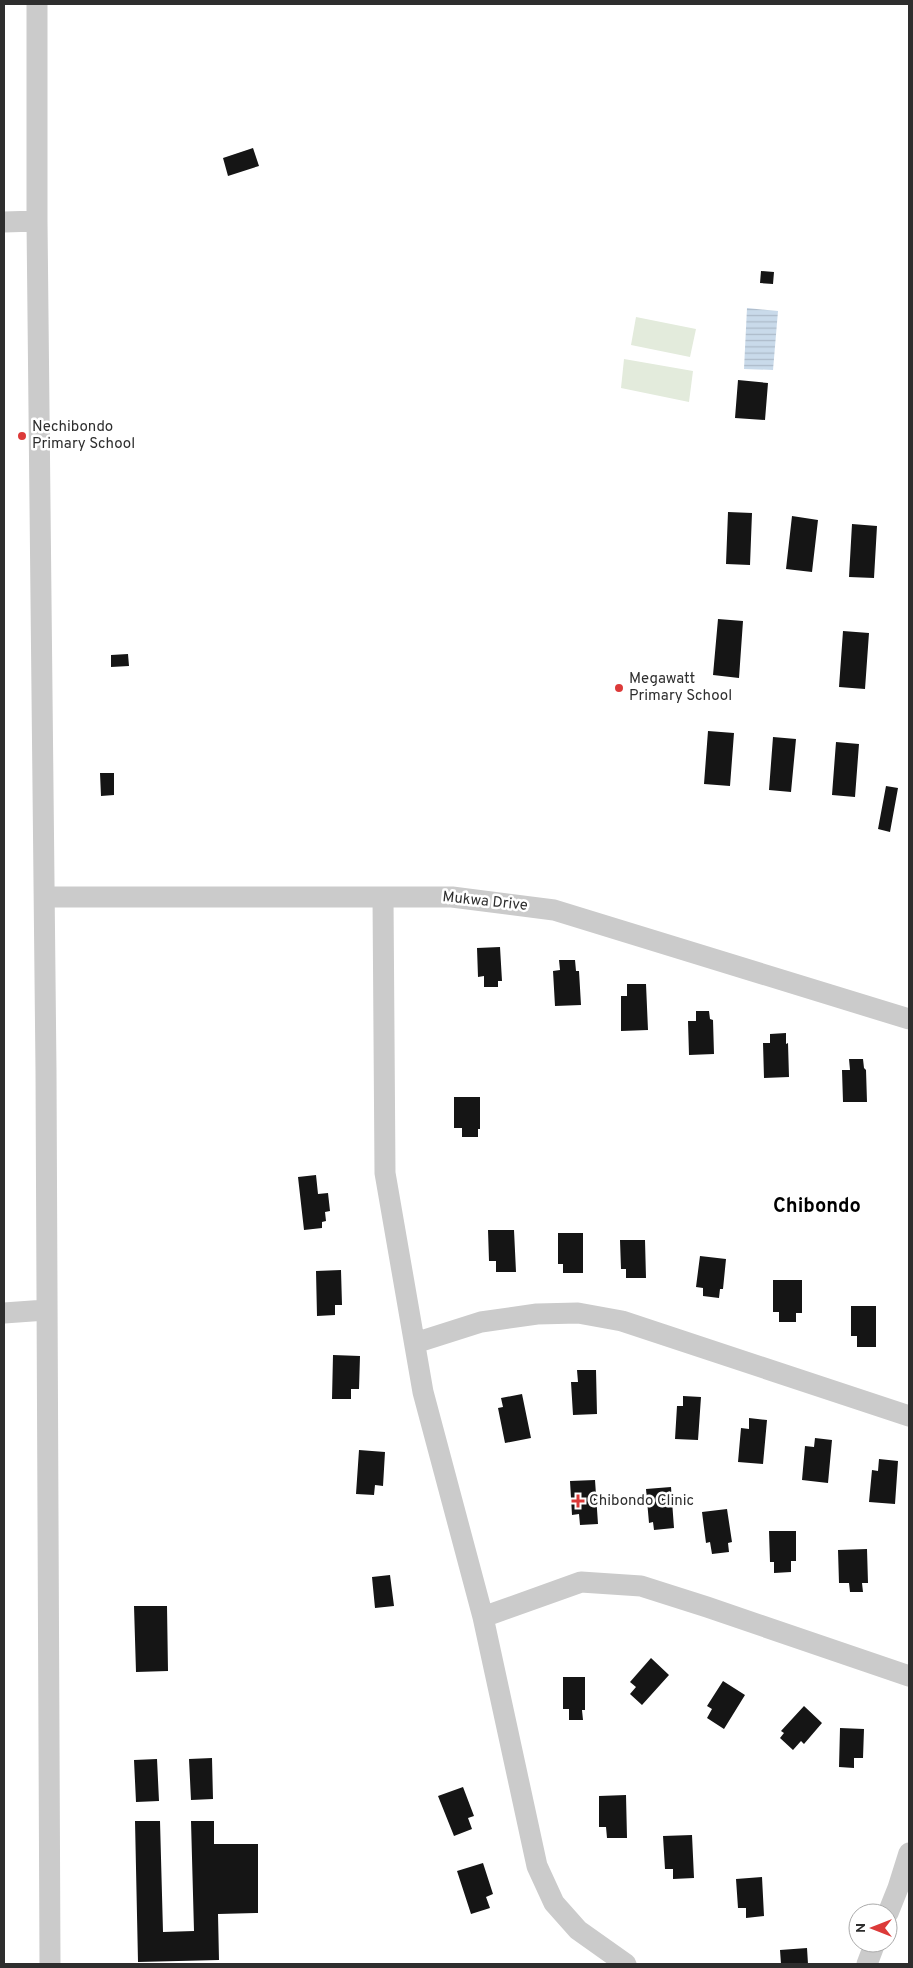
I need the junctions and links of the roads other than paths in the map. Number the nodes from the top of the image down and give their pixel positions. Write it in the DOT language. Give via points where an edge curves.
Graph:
graph roads {
  1 [pos="37,4"];
  2 [pos="38,221"];
  3 [pos="4,222"];
  4 [pos="45,897"];
  5 [pos="383,897"];
  6 [pos="909,1019"];
  7 [pos="46,1310"];
  8 [pos="4,1313"];
  9 [pos="415,1343"];
  10 [pos="909,1416"];
  11 [pos="484,1617"];
  12 [pos="909,1676"];
  13 [pos="909,1853"];
  14 [pos="892,1903"];
  15 [pos="50,1964"];
  16 [pos="626,1964"];
  1 -- 2 [label="street"];
  2 -- 3 [label="street"];
  2 -- 4 [label="street"];
  4 -- 5 [label="street, Mukwa Drive"];
  4 -- 7 [label="street"];
  5 -- 6 [label="street, Mukwa Drive" via="452,896 554,910"];
  5 -- 9 [label="street" via="385,1173"];
  7 -- 8 [label="street"];
  7 -- 15 [label="street"];
  9 -- 10 [label="street" via="481,1322 538,1314 578,1313 622,1321"];
  9 -- 11 [label="street" via="423,1392"];
  11 -- 12 [label="street" via="581,1582 641,1586"];
  11 -- 16 [label="street" via="538,1866 554,1903 578,1930"];
  13 -- 14 [label="street"];
}
